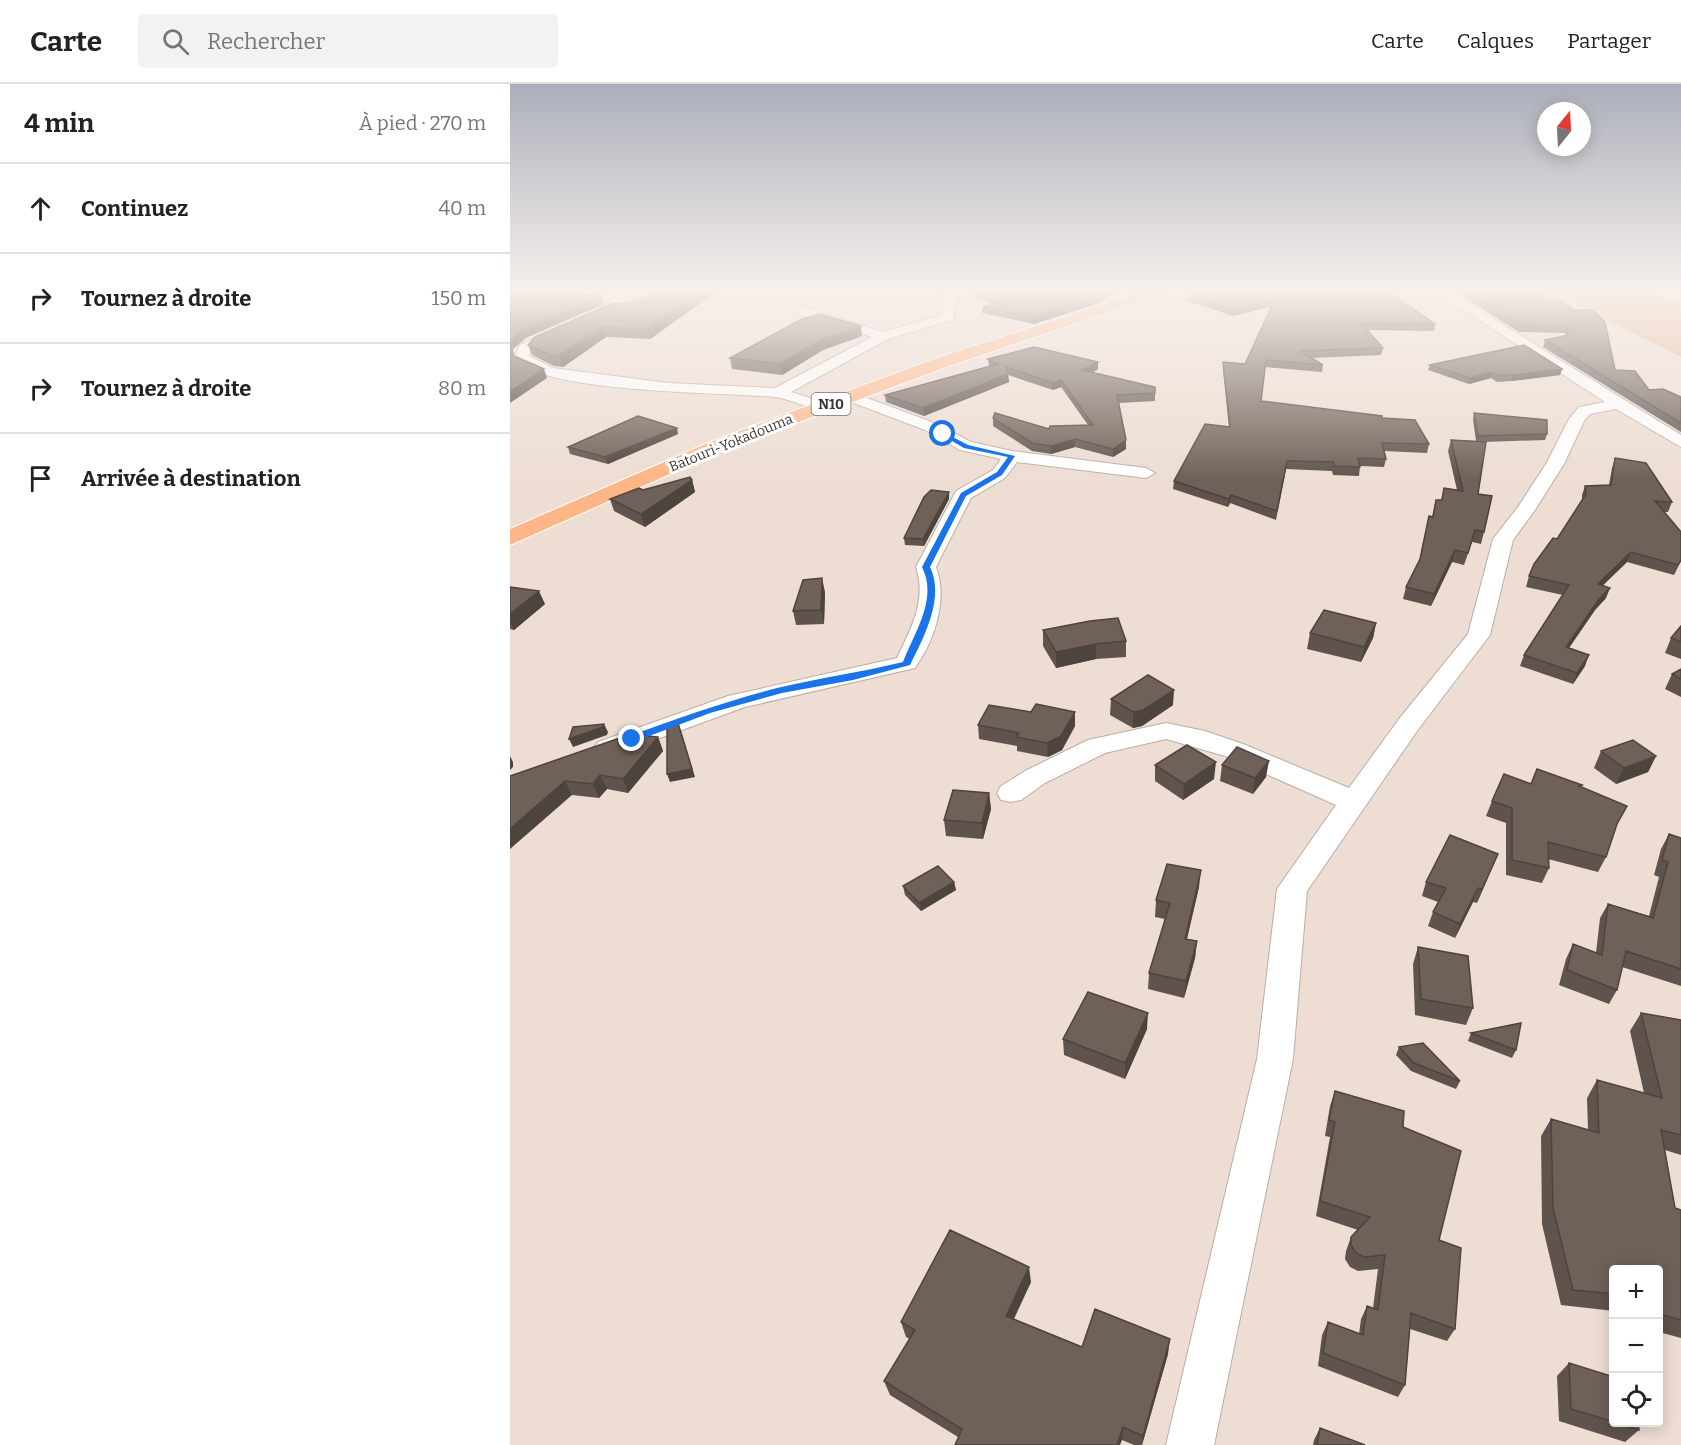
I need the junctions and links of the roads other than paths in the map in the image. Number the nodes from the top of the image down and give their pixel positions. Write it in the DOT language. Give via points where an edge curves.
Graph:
graph roads {
  1 [pos="522,354"];
  2 [pos="851,354"];
  3 [pos="971,354"];
  4 [pos="1541,354"];
  5 [pos="777,393"];
  6 [pos="851,397"];
  7 [pos="1616,404"];
  8 [pos="823,406"];
  9 [pos="1681,442"];
  10 [pos="1012,456"];
  11 [pos="1146,473"];
  12 [pos="510,538"];
  13 [pos="590,754"];
  14 [pos="1011,793"];
  15 [pos="1353,801"];
  16 [pos="1190,1445"];
  1 -- 5 [label="street" via="521,358 549,372 668,388"];
  2 -- 5 [label="street"];
  3 -- 6 [label="highway, Batouri-Yokadouma / N10"];
  4 -- 7 [label="street"];
  5 -- 8 [label="street"];
  6 -- 8 [label="highway, Batouri-Yokadouma / N10"];
  6 -- 10 [label="street" via="931,427 966,447"];
  7 -- 9 [label="street"];
  7 -- 15 [label="street" via="1585,410 1577,419 1549,474 1503,539 1479,635"];
  8 -- 12 [label="highway, Batouri-Yokadouma / N10" via="717,446"];
  10 -- 11 [label="street"];
  10 -- 13 [label="street" via="999,474 963,495 926,567 932,580 932,600 907,663 781,690 707,711"];
  14 -- 15 [label="street" via="1097,746 1166,731 1234,750"];
  15 -- 16 [label="street" via="1292,889 1275,1059"];
}
